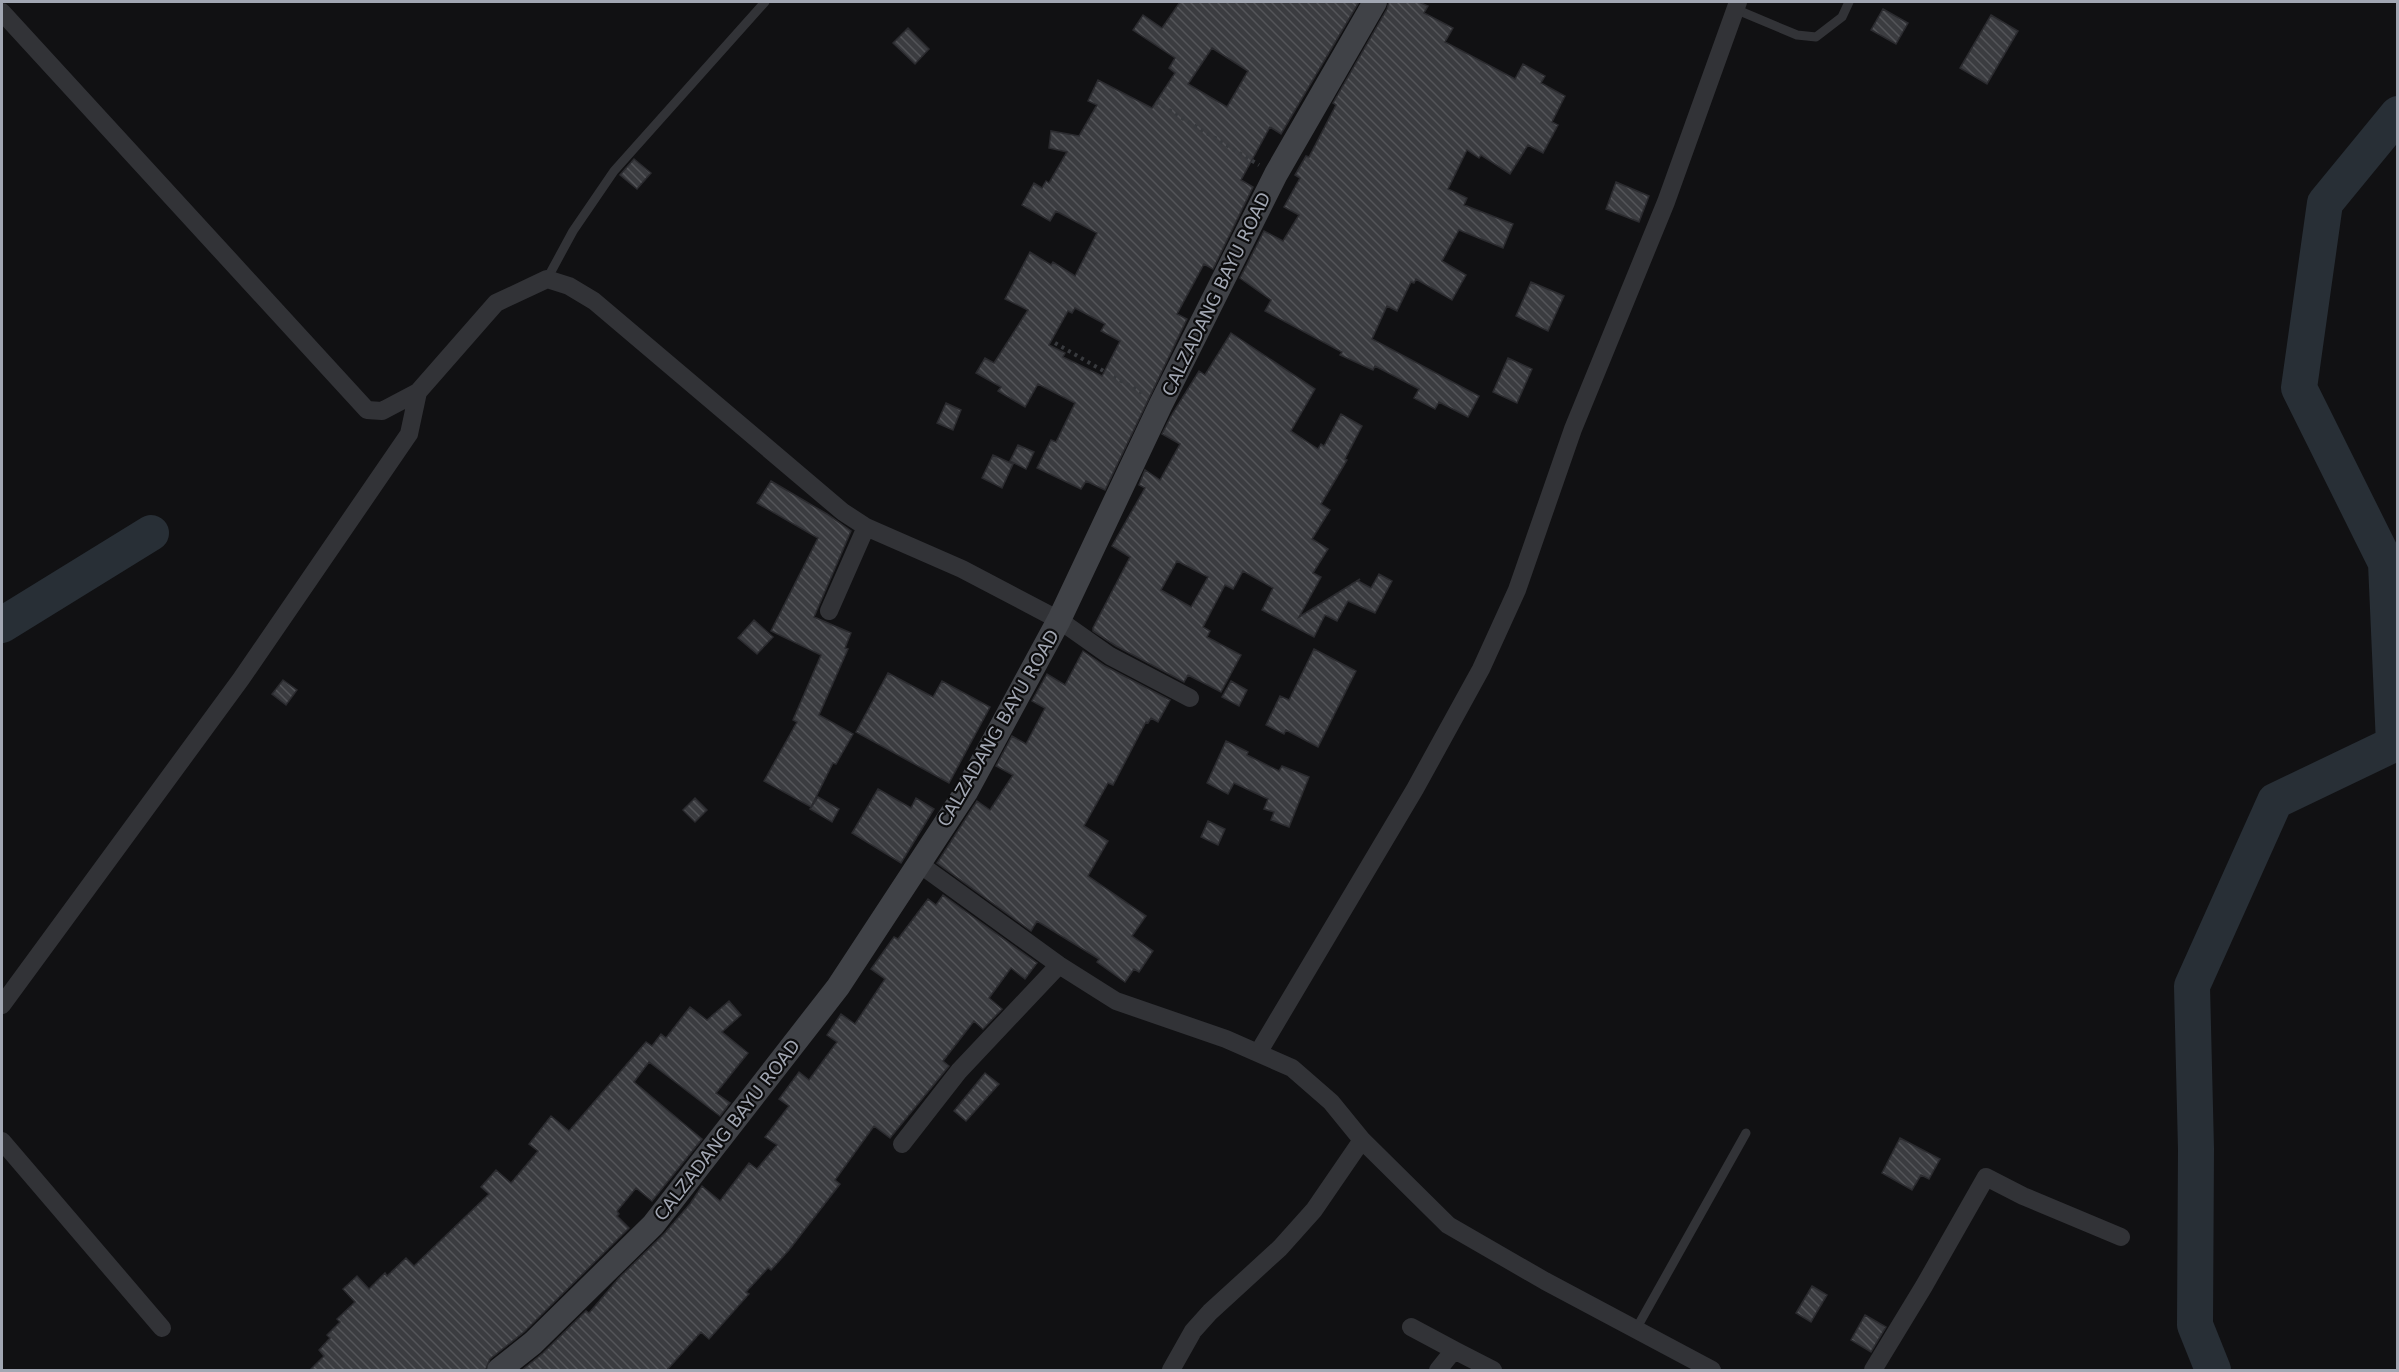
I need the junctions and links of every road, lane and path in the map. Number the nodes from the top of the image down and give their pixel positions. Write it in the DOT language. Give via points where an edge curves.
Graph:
graph roads {
  1 [pos="765,2"];
  2 [pos="1375,2"];
  3 [pos="1849,2"];
  4 [pos="1737,5"];
  5 [pos="2,12"];
  6 [pos="1156,102"];
  7 [pos="1276,174"];
  8 [pos="547,279"];
  9 [pos="1055,343"];
  10 [pos="418,392"];
  11 [pos="1161,404"];
  12 [pos="866,527"];
  13 [pos="829,611"];
  14 [pos="1059,620"];
  15 [pos="1190,698"];
  16 [pos="918,862"];
  17 [pos="1059,965"];
  18 [pos="2,1005"];
  19 [pos="1258,1053"];
  20 [pos="1746,1133"];
  21 [pos="1362,1140"];
  22 [pos="2,1141"];
  23 [pos="902,1144"];
  24 [pos="2121,1237"];
  25 [pos="1411,1327"];
  26 [pos="162,1328"];
  27 [pos="1635,1331"];
  28 [pos="1454,1350"];
  29 [pos="499,1371"];
  30 [pos="1171,1371"];
  31 [pos="1438,1371"];
  32 [pos="1493,1371"];
  33 [pos="1712,1371"];
  34 [pos="1873,1371"];
  1 -- 8 [label="lane" via="614,171 573,231"];
  2 -- 7 [label="street, CALZADANG BAYU ROAD"];
  3 -- 4 [label="lane" via="1842,17 1815,37 1797,35"];
  4 -- 19 [label="street" via="1666,202 1573,429 1517,590 1481,669 1415,789"];
  5 -- 10 [label="street" via="367,410 382,411"];
  6 -- 7 [label="path" via="1215,141"];
  7 -- 11 [label="street, CALZADANG BAYU ROAD"];
  8 -- 10 [label="street" via="496,303"];
  8 -- 12 [label="street" via="594,301 843,512"];
  9 -- 11 [label="path"];
  10 -- 18 [label="street" via="409,434 241,679"];
  11 -- 14 [label="street, CALZADANG BAYU ROAD"];
  12 -- 13 [label="street"];
  12 -- 14 [label="street" via="962,569"];
  14 -- 15 [label="street" via="1110,656"];
  14 -- 16 [label="street, CALZADANG BAYU ROAD" via="966,792"];
  16 -- 17 [label="street"];
  16 -- 29 [label="street, CALZADANG BAYU ROAD" via="838,987 653,1225 533,1343"];
  17 -- 19 [label="street" via="1116,1001"];
  17 -- 23 [label="street" via="958,1071"];
  19 -- 21 [label="street" via="1292,1068 1317,1088"];
  20 -- 27 [label="lane"];
  21 -- 27 [label="street" via="1448,1225"];
  21 -- 30 [label="street" via="1314,1210 1280,1248 1193,1330"];
  22 -- 26 [label="street"];
  24 -- 34 [label="street" via="1986,1178"];
  25 -- 28 [label="street"];
  27 -- 33 [label="street"];
  28 -- 31 [label="street"];
  28 -- 32 [label="street"];
}
